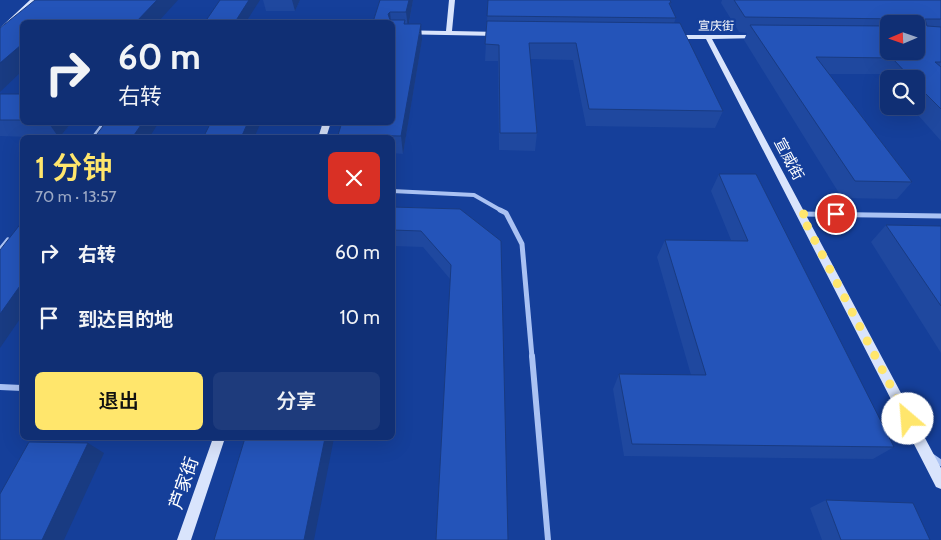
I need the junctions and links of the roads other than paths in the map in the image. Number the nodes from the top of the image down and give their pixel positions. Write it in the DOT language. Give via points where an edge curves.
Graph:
graph roads {
  1 [pos="33,0"];
  2 [pos="452,0"];
  3 [pos="0,25"];
  4 [pos="12,25"];
  5 [pos="0,31"];
  6 [pos="395,32"];
  7 [pos="449,34"];
  8 [pos="508,34"];
  9 [pos="668,36"];
  10 [pos="708,37"];
  11 [pos="765,37"];
  12 [pos="395,191"];
  13 [pos="801,214"];
  14 [pos="941,216"];
  15 [pos="11,236"];
  16 [pos="0,250"];
  17 [pos="0,388"];
  18 [pos="20,388"];
  19 [pos="218,440"];
  20 [pos="926,454"];
  21 [pos="941,462"];
  22 [pos="941,482"];
  23 [pos="184,540"];
  24 [pos="548,540"];
  1 -- 4 [label="street"];
  2 -- 7 [label="street"];
  3 -- 4 [label="street"];
  4 -- 5 [label="street"];
  6 -- 7 [label="street"];
  7 -- 8 [label="street"];
  9 -- 10 [label="street, 宣庆街"];
  10 -- 11 [label="street, 宣庆街"];
  10 -- 13 [label="street, 宣威街"];
  12 -- 24 [label="street" via="474,195 506,213 522,244"];
  13 -- 14 [label="street"];
  13 -- 20 [label="street, 宣威街"];
  15 -- 16 [label="street"];
  17 -- 18 [label="street"];
  19 -- 23 [label="street, 芦家街"];
  20 -- 21 [label="street"];
  20 -- 22 [label="street, 宣威街"];
}
